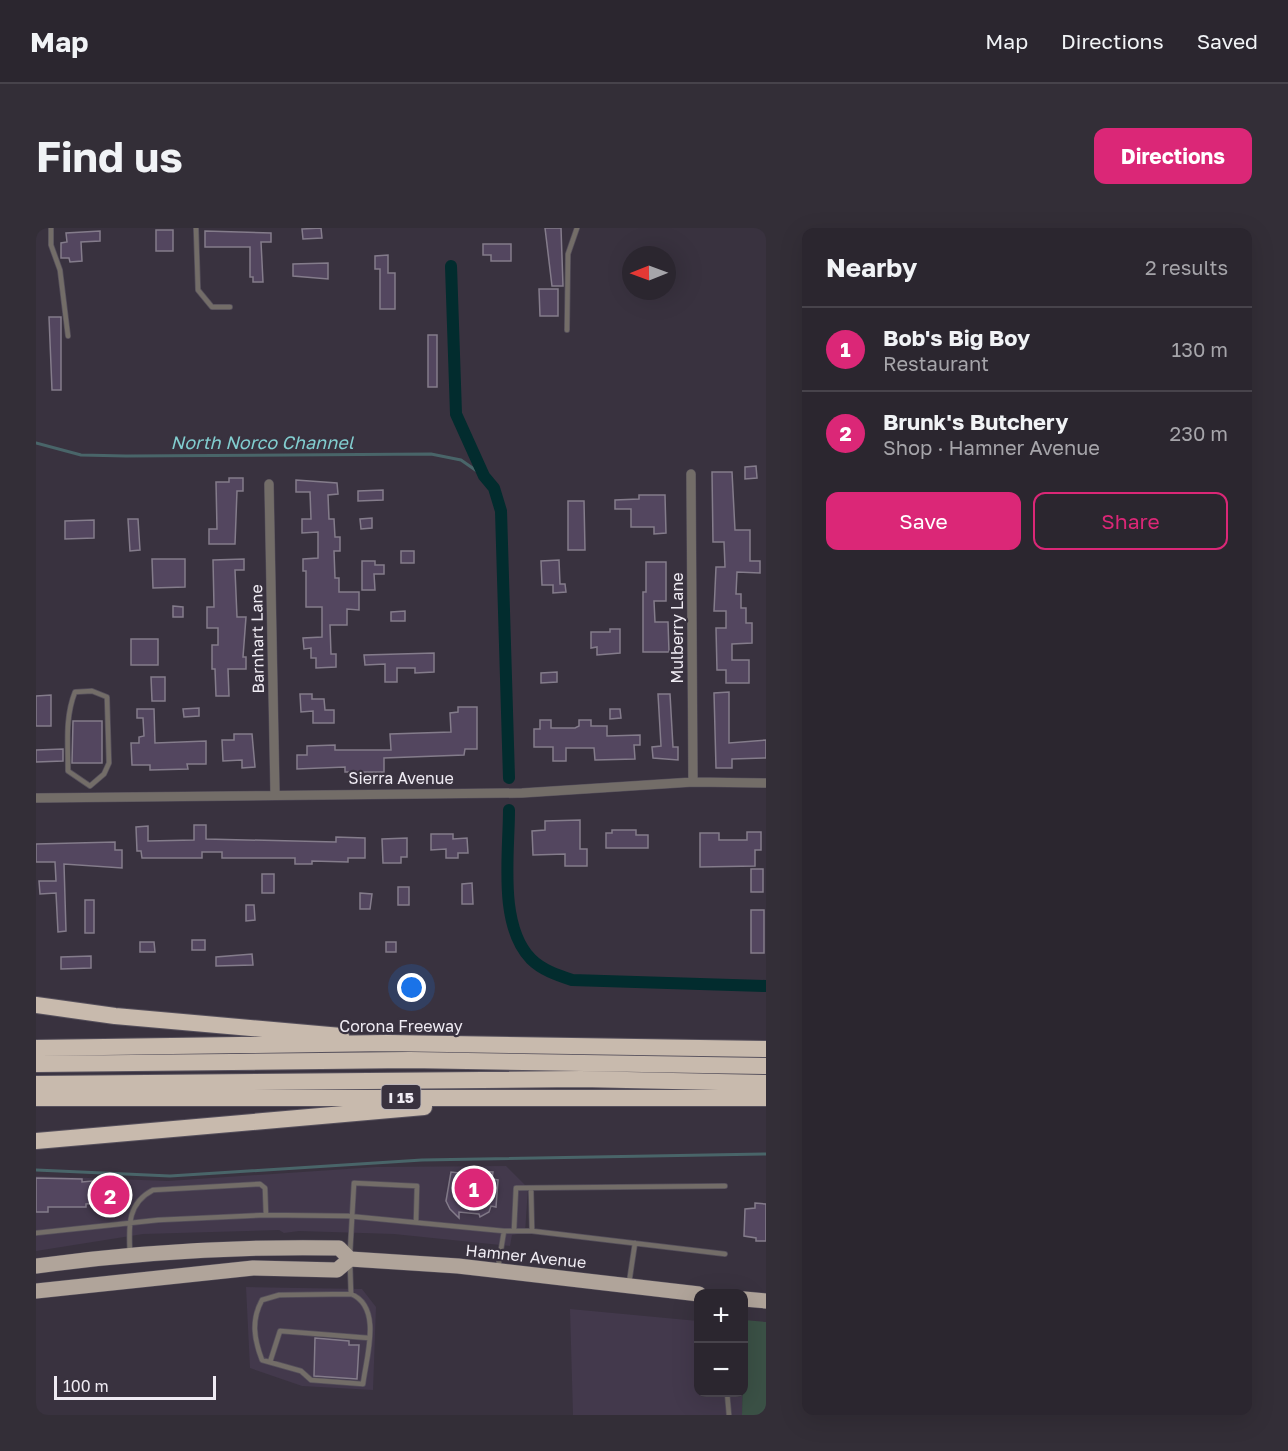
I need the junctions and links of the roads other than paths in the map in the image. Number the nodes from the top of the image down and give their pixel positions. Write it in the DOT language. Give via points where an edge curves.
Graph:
graph roads {
  1 [pos="51,228"];
  2 [pos="196,228"];
  3 [pos="577,228"];
  4 [pos="230,306"];
  5 [pos="567,330"];
  6 [pos="69,336"];
  7 [pos="691,474"];
  8 [pos="269,484"];
  9 [pos="693,782"];
  10 [pos="766,783"];
  11 [pos="90,786"];
  12 [pos="275,794"];
  13 [pos="90,797"];
  14 [pos="36,798"];
  15 [pos="36,1005"];
  16 [pos="387,1043"];
  17 [pos="36,1048"];
  18 [pos="766,1049"];
  19 [pos="36,1064"];
  20 [pos="766,1066"];
  21 [pos="766,1083"];
  22 [pos="36,1084"];
  23 [pos="36,1098"];
  24 [pos="582,1098"];
  25 [pos="766,1098"];
  26 [pos="36,1141"];
  27 [pos="725,1186"];
  28 [pos="531,1188"];
  29 [pos="266,1215"];
  30 [pos="352,1216"];
  31 [pos="128,1222"];
  32 [pos="416,1222"];
  33 [pos="514,1230"];
  34 [pos="504,1231"];
  35 [pos="532,1231"];
  36 [pos="36,1233"];
  37 [pos="635,1243"];
  38 [pos="130,1254"];
  39 [pos="725,1254"];
  40 [pos="350,1259"];
  41 [pos="36,1266"];
  42 [pos="498,1271"];
  43 [pos="629,1286"];
  44 [pos="36,1291"];
  45 [pos="694,1292"];
  46 [pos="351,1294"];
  47 [pos="748,1299"];
  48 [pos="766,1301"];
  49 [pos="369,1338"];
  50 [pos="270,1362"];
  51 [pos="727,1397"];
  52 [pos="729,1415"];
  1 -- 6 [label="lane"];
  2 -- 4 [label="lane" via="198,291 212,307"];
  3 -- 5 [label="lane" via="568,254"];
  7 -- 9 [label="street, Mulberry Lane"];
  8 -- 12 [label="street, Barnhart Lane"];
  9 -- 10 [label="street, Sierra Avenue"];
  9 -- 12 [label="street, Sierra Avenue" via="522,793"];
  11 -- 11 [label="lane" via="104,774 109,763 107,697 92,691 75,692 68,712 68,771"];
  11 -- 13 [label="lane"];
  12 -- 13 [label="street, Sierra Avenue"];
  13 -- 14 [label="street, Sierra Avenue"];
  15 -- 16 [label="highway" via="115,1017 319,1032"];
  16 -- 17 [label="highway, Corona Freeway"];
  16 -- 18 [label="highway, Corona Freeway"];
  19 -- 20 [label="highway" via="410,1060"];
  21 -- 22 [label="highway" via="581,1079"];
  23 -- 24 [label="highway, I 15"];
  24 -- 25 [label="highway, I 15"];
  24 -- 26 [label="highway" via="360,1111"];
  27 -- 28 [label="lane"];
  28 -- 33 [label="lane" via="516,1188"];
  28 -- 35 [label="lane"];
  29 -- 30 [label="lane"];
  29 -- 31 [label="lane"];
  29 -- 31 [label="lane" via="265,1188 253,1182 153,1190 144,1194"];
  30 -- 32 [label="lane"];
  30 -- 32 [label="lane" via="354,1183 417,1186"];
  30 -- 40 [label="lane"];
  31 -- 36 [label="lane"];
  31 -- 38 [label="lane"];
  32 -- 34 [label="lane"];
  33 -- 34 [label="lane"];
  33 -- 35 [label="lane"];
  34 -- 42 [label="lane"];
  35 -- 37 [label="lane"];
  37 -- 39 [label="lane"];
  37 -- 43 [label="lane"];
  38 -- 40 [label="main road, Hamner Avenue" via="252,1247 339,1248"];
  38 -- 41 [label="main road, Hamner Avenue"];
  40 -- 42 [label="main road, Hamner Avenue"];
  40 -- 44 [label="main road, Hamner Avenue" via="337,1270 253,1269"];
  40 -- 46 [label="lane"];
  42 -- 43 [label="main road, Hamner Avenue"];
  43 -- 45 [label="main road, Hamner Avenue"];
  46 -- 49 [label="lane" via="361,1298 369,1312"];
  46 -- 50 [label="lane" via="279,1295 262,1300 255,1313 254,1342 262,1360"];
  47 -- 48 [label="main road"];
  49 -- 50 [label="lane" via="280,1331"];
  49 -- 50 [label="lane" via="363,1384 311,1380 301,1371"];
  51 -- 52 [label="lane"];
}
